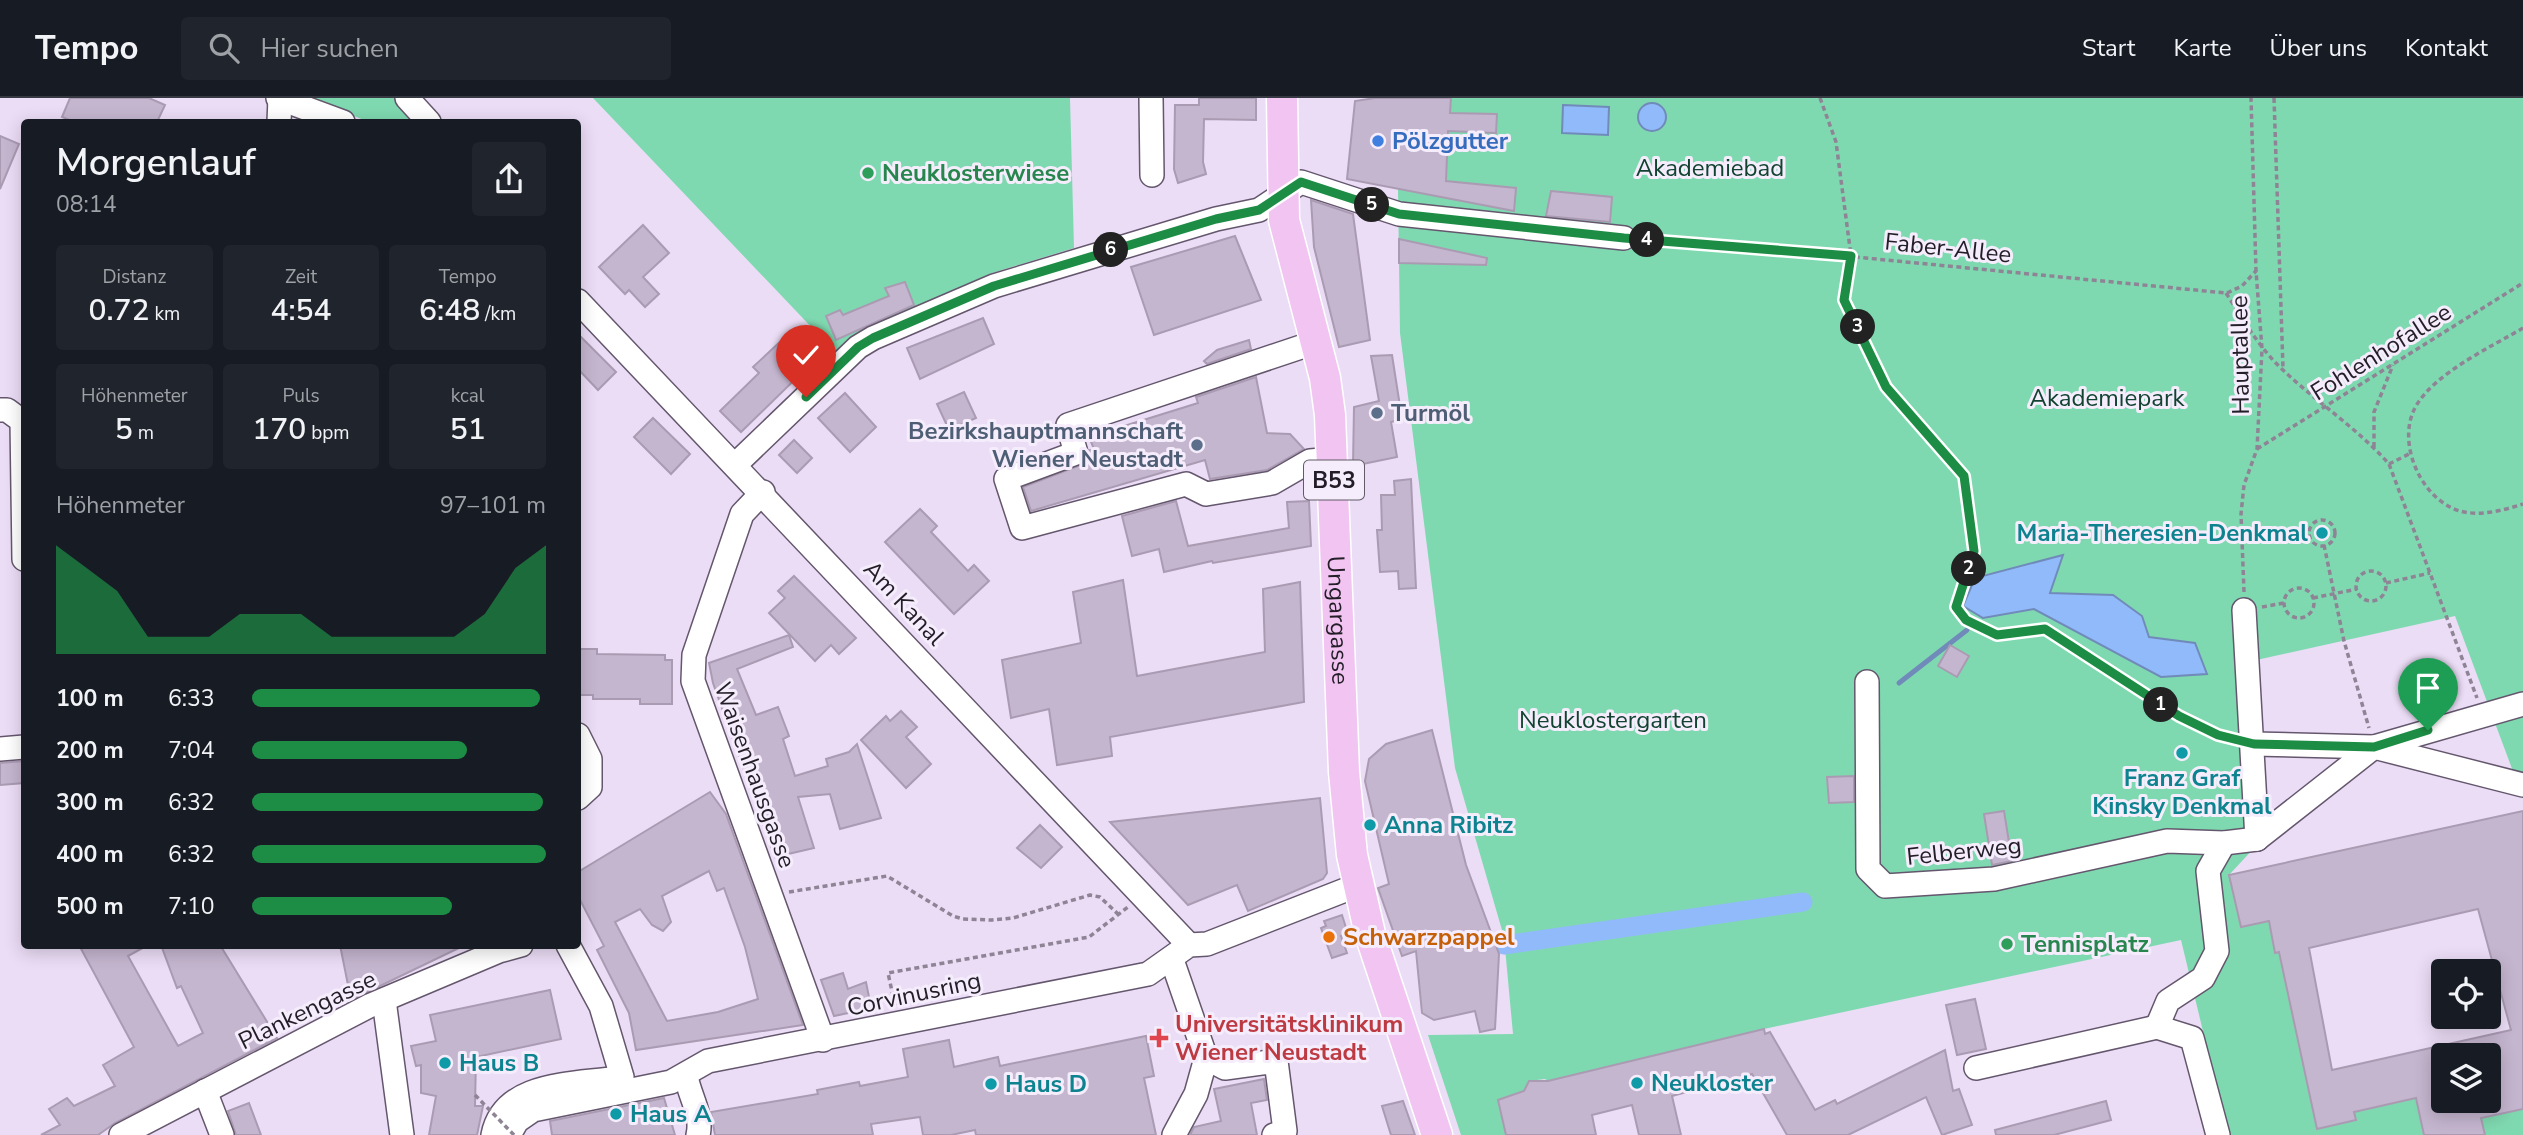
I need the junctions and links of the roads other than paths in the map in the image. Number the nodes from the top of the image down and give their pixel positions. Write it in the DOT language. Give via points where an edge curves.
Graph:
graph roads {
  1 [pos="279,98"];
  2 [pos="407,98"];
  3 [pos="1151,98"];
  4 [pos="1282,98"];
  5 [pos="279,119"];
  6 [pos="335,119"];
  7 [pos="426,119"];
  8 [pos="1152,176"];
  9 [pos="1282,194"];
  10 [pos="1624,238"];
  11 [pos="581,304"];
  12 [pos="1291,345"];
  13 [pos="0,410"];
  14 [pos="21,420"];
  15 [pos="1333,459"];
  16 [pos="735,465"];
  17 [pos="763,492"];
  18 [pos="2244,610"];
  19 [pos="1867,682"];
  20 [pos="2523,704"];
  21 [pos="581,742"];
  22 [pos="2254,744"];
  23 [pos="21,747"];
  24 [pos="2374,747"];
  25 [pos="0,749"];
  26 [pos="2523,785"];
  27 [pos="581,795"];
  28 [pos="2257,839"];
  29 [pos="2224,843"];
  30 [pos="1358,886"];
  31 [pos="506,949"];
  32 [pos="570,949"];
  33 [pos="1181,952"];
  34 [pos="384,1000"];
  35 [pos="2157,1027"];
  36 [pos="823,1040"];
  37 [pos="1206,1058"];
  38 [pos="1976,1068"];
  39 [pos="622,1077"];
  40 [pos="688,1086"];
  41 [pos="205,1091"];
  42 [pos="521,1105"];
  43 [pos="121,1135"];
  44 [pos="222,1135"];
  45 [pos="402,1135"];
  46 [pos="493,1135"];
  47 [pos="512,1135"];
  48 [pos="695,1135"];
  49 [pos="1174,1135"];
  50 [pos="1274,1135"];
  51 [pos="1437,1135"];
  52 [pos="2218,1135"];
  1 -- 5 [label="street"];
  1 -- 6 [label="street"];
  2 -- 7 [label="street"];
  3 -- 8 [label="street"];
  4 -- 9 [label="main road, Ungargasse / B53"];
  9 -- 10 [label="street" via="1301,182 1399,214"];
  9 -- 12 [label="main road, Ungargasse / B53"];
  9 -- 16 [label="street" via="1259,210 994,286 873,338 858,347"];
  11 -- 16 [label="street, Am Kanal"];
  12 -- 15 [label="main road, Ungargasse / B53" via="1328,402"];
  12 -- 15 [label="street" via="1068,425 1076,453 1006,479 1022,528 1186,484 1198,497 1272,483 1310,461"];
  13 -- 14 [label="street"];
  15 -- 30 [label="main road, Ungargasse / B53" via="1344,772"];
  16 -- 17 [label="street, Am Kanal"];
  17 -- 33 [label="street, Am Kanal"];
  17 -- 36 [label="street, Waisenhausgasse" via="742,514 694,655 693,681"];
  18 -- 22 [label="street"];
  19 -- 29 [label="street, Felberweg" via="1868,869 1885,886 1994,880 2167,841"];
  20 -- 24 [label="street"];
  21 -- 27 [label="street" via="590,759 590,787"];
  22 -- 24 [label="street"];
  22 -- 28 [label="street"];
  23 -- 25 [label="street"];
  24 -- 26 [label="street"];
  24 -- 28 [label="street"];
  28 -- 29 [label="street, Felberweg"];
  29 -- 35 [label="street" via="2208,871 2217,951 2203,978 2168,1001"];
  30 -- 33 [label="street, Corvinusring"];
  30 -- 51 [label="main road, Ungargasse / B53"];
  31 -- 34 [label="street, Plankengasse"];
  32 -- 39 [label="street" via="601,1006"];
  33 -- 36 [label="street, Corvinusring" via="1148,974"];
  33 -- 37 [label="street"];
  34 -- 41 [label="street, Plankengasse"];
  34 -- 45 [label="street"];
  35 -- 38 [label="street"];
  35 -- 52 [label="street" via="2192,1038"];
  36 -- 40 [label="street, Corvinusring" via="708,1061"];
  37 -- 49 [label="street" via="1196,1094"];
  37 -- 50 [label="street" via="1225,1068 1276,1061 1285,1131"];
  39 -- 40 [label="street" via="679,1069"];
  39 -- 42 [label="street"];
  40 -- 42 [label="street, Corvinusring" via="671,1082"];
  40 -- 48 [label="street" via="684,1105 688,1131"];
  41 -- 43 [label="street, Plankengasse"];
  41 -- 44 [label="street"];
  42 -- 46 [label="street" via="496,1122"];
  42 -- 47 [label="street"];
}
